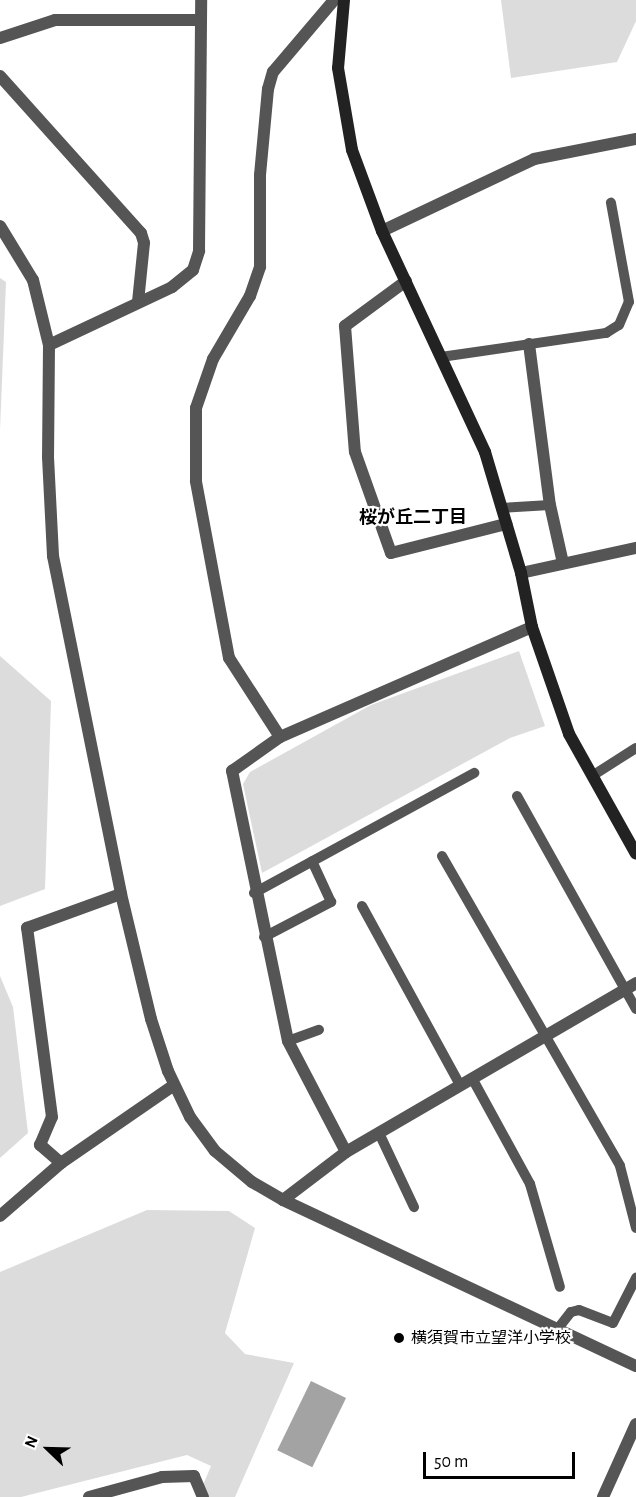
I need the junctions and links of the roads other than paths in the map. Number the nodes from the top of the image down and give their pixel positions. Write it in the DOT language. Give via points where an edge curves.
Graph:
graph roads {
  1 [pos="201,0"];
  2 [pos="334,0"];
  3 [pos="344,0"];
  4 [pos="201,20"];
  5 [pos="0,38"];
  6 [pos="0,76"];
  7 [pos="636,139"];
  8 [pos="611,204"];
  9 [pos="0,226"];
  10 [pos="382,231"];
  11 [pos="6,241"];
  12 [pos="406,281"];
  13 [pos="138,302"];
  14 [pos="529,344"];
  15 [pos="49,345"];
  16 [pos="441,357"];
  17 [pos="550,505"];
  18 [pos="501,507"];
  19 [pos="506,525"];
  20 [pos="636,548"];
  21 [pos="563,564"];
  22 [pos="522,573"];
  23 [pos="532,627"];
  24 [pos="280,737"];
  25 [pos="636,748"];
  26 [pos="474,773"];
  27 [pos="592,776"];
  28 [pos="517,796"];
  29 [pos="636,854"];
  30 [pos="442,856"];
  31 [pos="312,861"];
  32 [pos="254,893"];
  33 [pos="121,894"];
  34 [pos="362,906"];
  35 [pos="264,937"];
  36 [pos="636,982"];
  37 [pos="624,989"];
  38 [pos="636,1009"];
  39 [pos="319,1030"];
  40 [pos="545,1036"];
  41 [pos="288,1041"];
  42 [pos="472,1078"];
  43 [pos="174,1085"];
  44 [pos="460,1085"];
  45 [pos="379,1133"];
  46 [pos="346,1152"];
  47 [pos="61,1163"];
  48 [pos="283,1200"];
  49 [pos="414,1207"];
  50 [pos="0,1216"];
  51 [pos="636,1228"];
  52 [pos="636,1278"];
  53 [pos="560,1287"];
  54 [pos="556,1331"];
  55 [pos="636,1366"];
  56 [pos="636,1424"];
  57 [pos="88,1497"];
  58 [pos="203,1497"];
  59 [pos="603,1497"];
  1 -- 4 [label="street"];
  2 -- 24 [label="street" via="273,72 260,175 260,267 250,296 213,359 196,408 196,481 229,658"];
  3 -- 10 [label="street" via="338,31 342,108 352,150"];
  4 -- 5 [label="street" via="55,20"];
  4 -- 13 [label="street" via="199,251 193,270 172,286"];
  6 -- 13 [label="street" via="141,233 144,243"];
  7 -- 10 [label="street" via="534,159"];
  8 -- 14 [label="lane" via="629,302 625,316 606,333"];
  9 -- 11 [label="street"];
  10 -- 12 [label="street"];
  11 -- 15 [label="street" via="33,280"];
  12 -- 16 [label="street"];
  12 -- 19 [label="street" via="345,326 355,452 391,553"];
  13 -- 15 [label="street"];
  14 -- 16 [label="lane"];
  14 -- 17 [label="street"];
  15 -- 33 [label="street" via="52,556"];
  16 -- 18 [label="street" via="485,452"];
  17 -- 18 [label="lane"];
  17 -- 21 [label="street"];
  18 -- 19 [label="street"];
  19 -- 22 [label="street"];
  20 -- 21 [label="street"];
  21 -- 22 [label="street"];
  22 -- 23 [label="street"];
  23 -- 24 [label="street"];
  23 -- 27 [label="street" via="569,734"];
  24 -- 32 [label="street" via="232,771"];
  25 -- 27 [label="lane"];
  26 -- 31 [label="lane"];
  27 -- 29 [label="street"];
  28 -- 37 [label="lane"];
  30 -- 40 [label="lane"];
  31 -- 32 [label="lane"];
  31 -- 35 [label="lane" via="332,902"];
  32 -- 35 [label="street"];
  33 -- 43 [label="street" via="151,1019"];
  33 -- 47 [label="street" via="27,928 52,1117 40,1145"];
  34 -- 44 [label="lane"];
  35 -- 41 [label="street"];
  36 -- 37 [label="street"];
  37 -- 38 [label="lane"];
  37 -- 40 [label="street"];
  39 -- 41 [label="lane"];
  40 -- 42 [label="street"];
  40 -- 51 [label="lane" via="620,1166"];
  41 -- 46 [label="street"];
  42 -- 44 [label="street"];
  42 -- 53 [label="lane" via="531,1184"];
  43 -- 47 [label="street"];
  43 -- 48 [label="street" via="190,1117 215,1151 252,1182"];
  44 -- 45 [label="street"];
  45 -- 46 [label="street"];
  45 -- 49 [label="lane"];
  46 -- 48 [label="street"];
  47 -- 50 [label="street"];
  48 -- 54 [label="street"];
  52 -- 54 [label="lane" via="613,1323 579,1310 571,1312"];
  54 -- 55 [label="street"];
  56 -- 59 [label="street"];
  57 -- 58 [label="street" via="162,1477 194,1476"];
}
